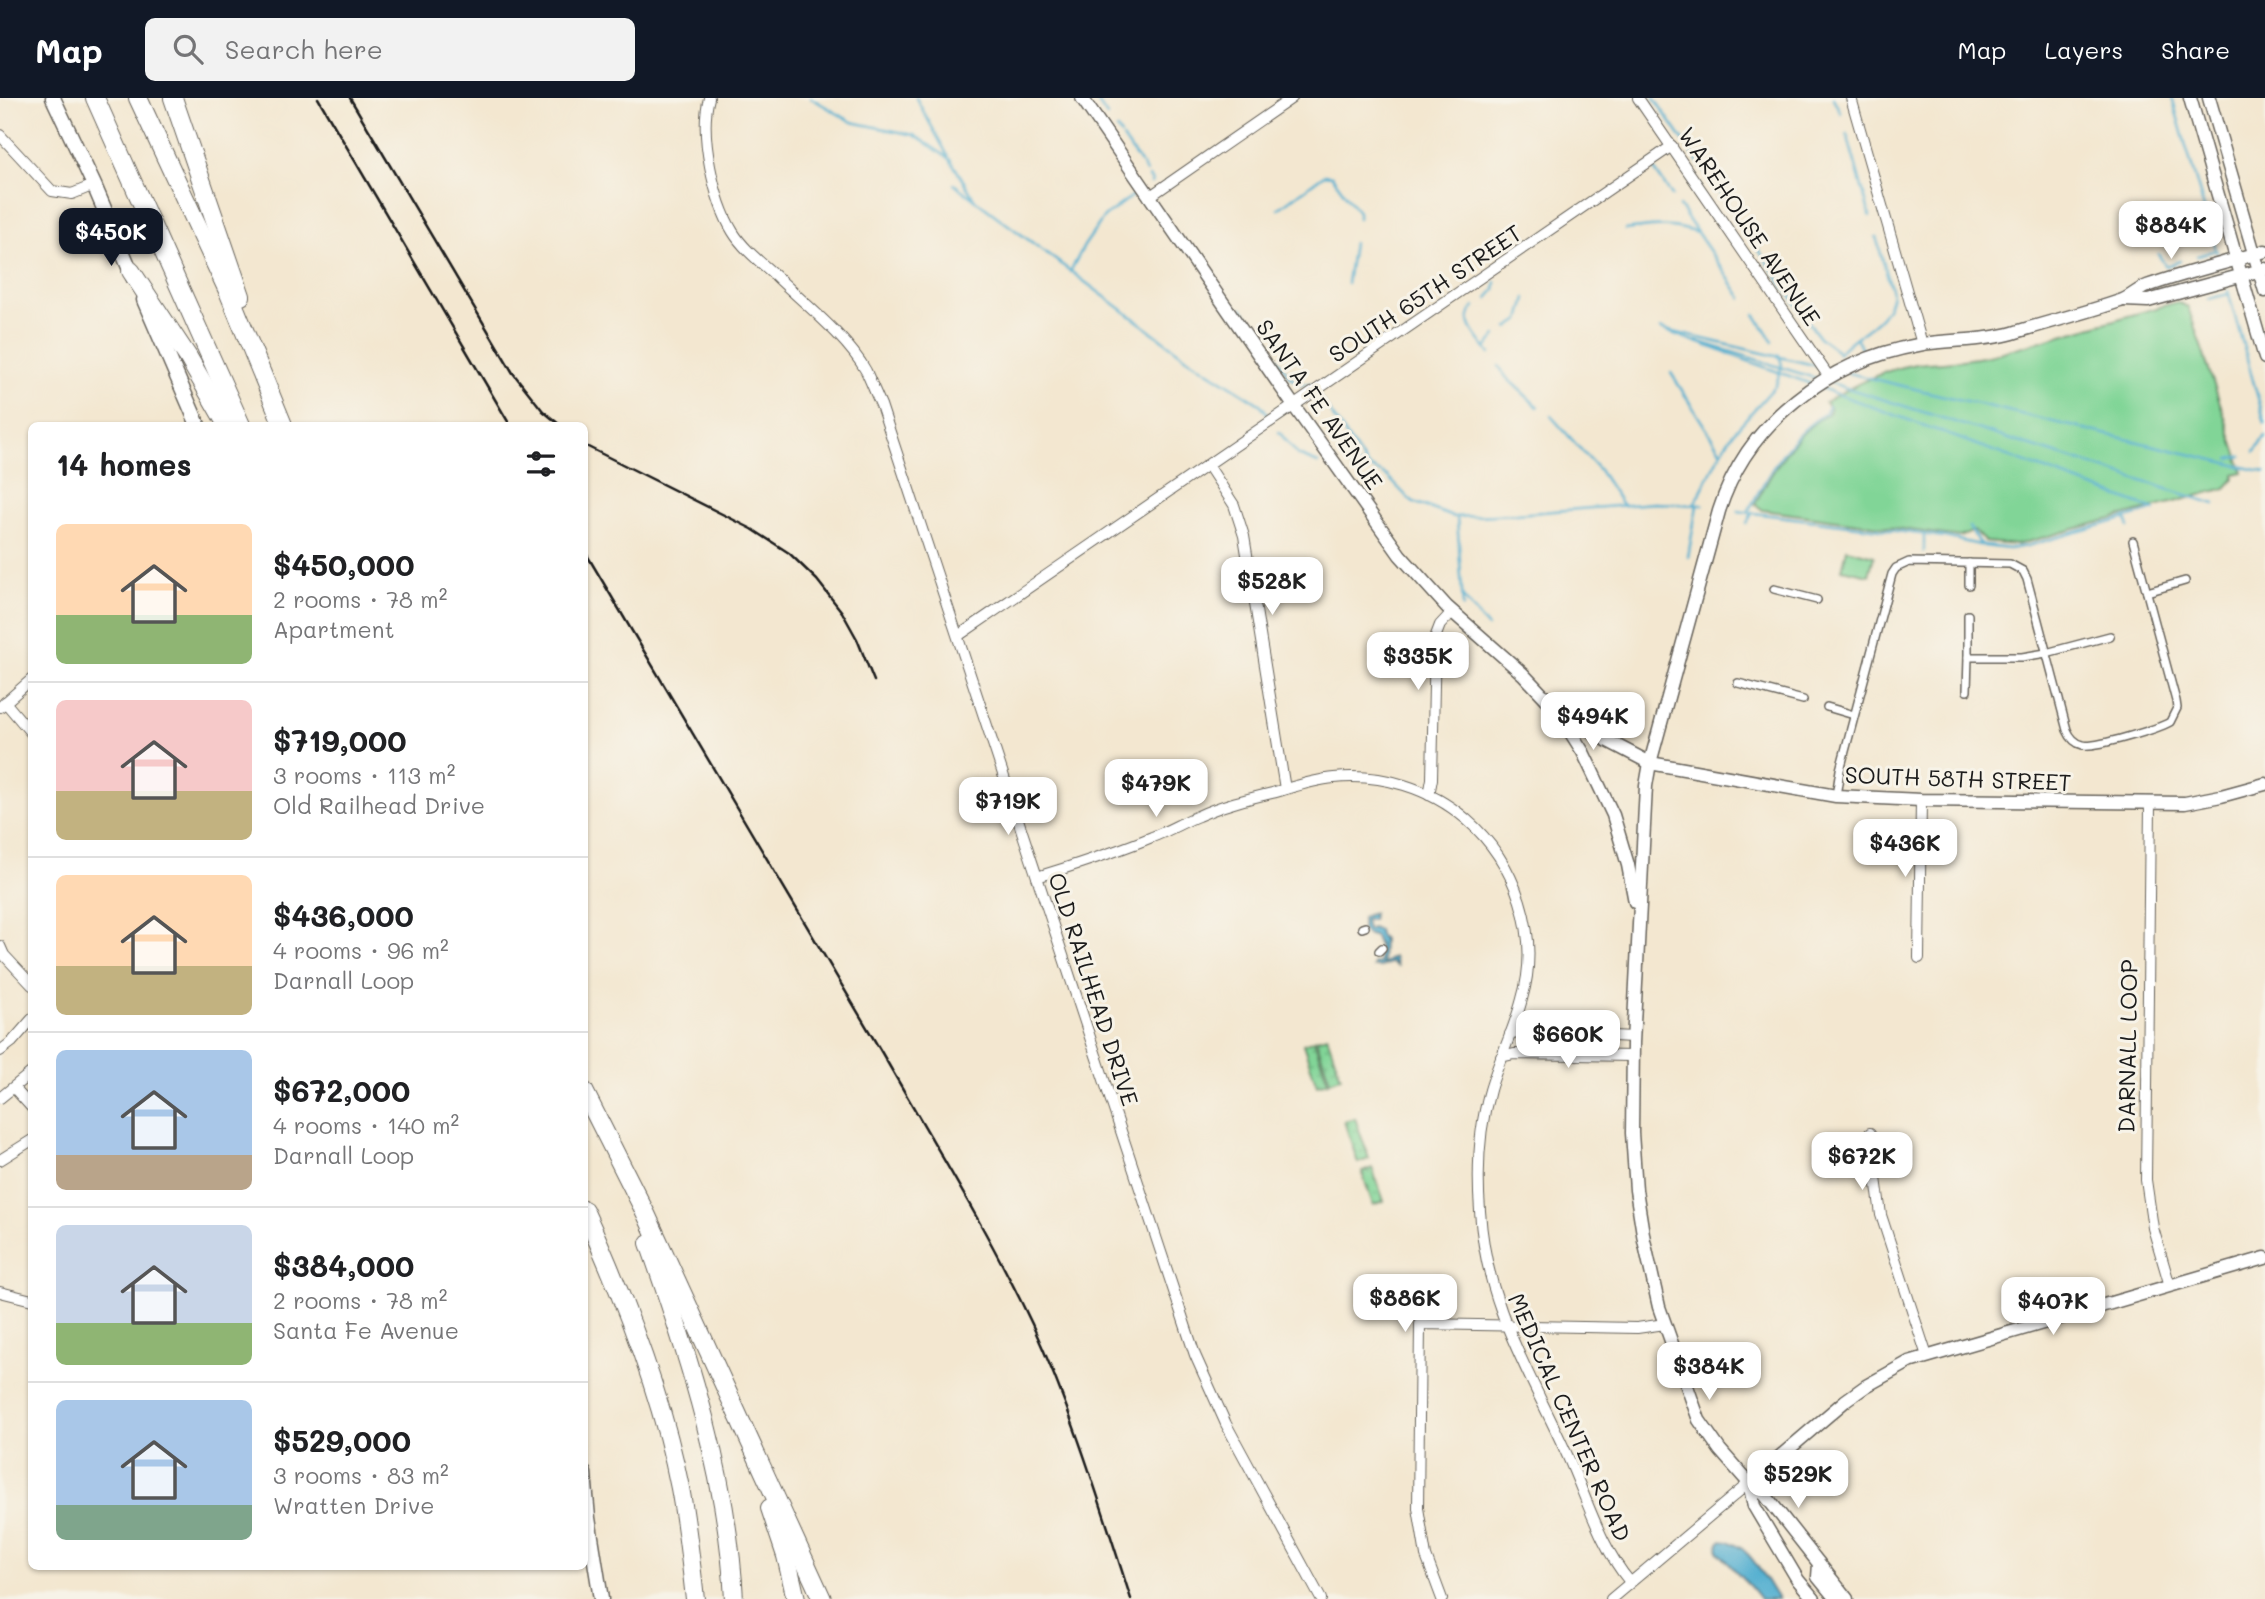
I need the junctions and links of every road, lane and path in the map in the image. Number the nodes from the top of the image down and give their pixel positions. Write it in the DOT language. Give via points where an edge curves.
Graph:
graph roads {
  1 [pos="53,98"];
  2 [pos="96,98"];
  3 [pos="138,98"];
  4 [pos="173,98"];
  5 [pos="709,98"];
  6 [pos="1082,98"];
  7 [pos="1292,98"];
  8 [pos="1638,98"];
  9 [pos="1851,98"];
  10 [pos="2190,98"];
  11 [pos="2209,98"];
  12 [pos="0,135"];
  13 [pos="1672,146"];
  14 [pos="94,185"];
  15 [pos="1149,197"];
  16 [pos="2260,253"];
  17 [pos="2236,259"];
  18 [pos="2262,270"];
  19 [pos="131,271"];
  20 [pos="2241,275"];
  21 [pos="2265,291"];
  22 [pos="2123,300"];
  23 [pos="1922,344"];
  24 [pos="2265,358"];
  25 [pos="1829,376"];
  26 [pos="1294,406"];
  27 [pos="197,422"];
  28 [pos="225,422"];
  29 [pos="240,422"];
  30 [pos="284,422"];
  31 [pos="284,422"];
  32 [pos="1208,465"];
  33 [pos="2133,541"];
  34 [pos="1969,563"];
  35 [pos="2185,581"];
  36 [pos="1969,585"];
  37 [pos="1774,589"];
  38 [pos="2147,592"];
  39 [pos="1817,600"];
  40 [pos="1452,612"];
  41 [pos="1968,615"];
  42 [pos="958,636"];
  43 [pos="2110,636"];
  44 [pos="2046,653"];
  45 [pos="1968,657"];
  46 [pos="28,682"];
  47 [pos="1738,683"];
  48 [pos="1967,691"];
  49 [pos="1803,700"];
  50 [pos="3,704"];
  51 [pos="1827,707"];
  52 [pos="1555,708"];
  53 [pos="1854,715"];
  54 [pos="28,730"];
  55 [pos="1650,763"];
  56 [pos="2265,784"];
  57 [pos="1285,789"];
  58 [pos="1429,795"];
  59 [pos="1836,796"];
  60 [pos="1922,800"];
  61 [pos="2150,804"];
  62 [pos="1037,877"];
  63 [pos="1638,920"];
  64 [pos="0,946"];
  65 [pos="1919,958"];
  66 [pos="28,981"];
  67 [pos="28,1024"];
  68 [pos="1510,1034"];
  69 [pos="1633,1037"];
  70 [pos="0,1051"];
  71 [pos="1633,1056"];
  72 [pos="1501,1057"];
  73 [pos="28,1080"];
  74 [pos="14,1088"];
  75 [pos="0,1098"];
  76 [pos="588,1100"];
  77 [pos="588,1101"];
  78 [pos="28,1104"];
  79 [pos="1870,1133"];
  80 [pos="28,1142"];
  81 [pos="0,1160"];
  82 [pos="588,1219"];
  83 [pos="2265,1258"];
  84 [pos="2170,1286"];
  85 [pos="0,1292"];
  86 [pos="28,1299"];
  87 [pos="1665,1324"];
  88 [pos="1505,1326"];
  89 [pos="1927,1356"];
  90 [pos="725,1385"];
  91 [pos="1749,1483"];
  92 [pos="588,1518"];
  93 [pos="1819,1564"];
  94 [pos="1630,1582"];
  95 [pos="601,1599"];
  96 [pos="695,1599"];
  97 [pos="734,1599"];
  98 [pos="796,1599"];
  99 [pos="822,1599"];
  100 [pos="1321,1599"];
  101 [pos="1442,1599"];
  102 [pos="1611,1599"];
  103 [pos="1814,1599"];
  104 [pos="1836,1599"];
  105 [pos="1846,1599"];
  106 [pos="1855,1599"];
  1 -- 14 [label="main road"];
  2 -- 29 [label="highway"];
  3 -- 30 [label="highway"];
  4 -- 31 [label="highway"];
  5 -- 42 [label="street, OLD RAILHEAD DRIVE" via="705,122 710,166 733,232 840,338 865,369"];
  6 -- 15 [label="street, SANTA FE AVENUE"];
  7 -- 15 [label="street"];
  8 -- 13 [label="street, WAREHOUSE AVENUE"];
  9 -- 23 [label="street"];
  10 -- 17 [label="street"];
  11 -- 16 [label="street"];
  12 -- 14 [label="street" via="52,191 72,194"];
  13 -- 25 [label="street, WAREHOUSE AVENUE"];
  13 -- 26 [label="street, SOUTH 65TH STREET"];
  14 -- 19 [label="main road"];
  15 -- 26 [label="street, SANTA FE AVENUE"];
  16 -- 17 [label="street"];
  16 -- 18 [label="street"];
  17 -- 20 [label="street"];
  17 -- 22 [label="street" via="2145,287"];
  18 -- 20 [label="street"];
  18 -- 21 [label="street"];
  19 -- 27 [label="main road"];
  19 -- 28 [label="highway"];
  20 -- 22 [label="street" via="2148,301"];
  20 -- 24 [label="street"];
  22 -- 23 [label="street" via="2005,335"];
  23 -- 25 [label="street" via="1876,355"];
  25 -- 55 [label="street" via="1775,419 1726,490"];
  26 -- 32 [label="street, SOUTH 65TH STREET"];
  26 -- 40 [label="street, SANTA FE AVENUE" via="1400,555"];
  32 -- 42 [label="street, SOUTH 65TH STREET"];
  32 -- 57 [label="street" via="1234,505 1244,536"];
  33 -- 38 [label="street"];
  34 -- 36 [label="street"];
  34 -- 44 [label="street" via="2010,564 2023,572"];
  34 -- 53 [label="street" via="1909,562 1896,568"];
  35 -- 38 [label="street"];
  37 -- 39 [label="street"];
  38 -- 44 [label="street" via="2176,701 2170,722 2089,746 2075,742 2067,730"];
  40 -- 52 [label="street, SANTA FE AVENUE"];
  40 -- 58 [label="street" via="1435,638"];
  41 -- 45 [label="street"];
  42 -- 62 [label="street, OLD RAILHEAD DRIVE"];
  43 -- 44 [label="street"];
  44 -- 45 [label="street"];
  45 -- 48 [label="street"];
  46 -- 50 [label="street"];
  47 -- 49 [label="street"];
  50 -- 54 [label="street"];
  51 -- 53 [label="street"];
  52 -- 55 [label="street, SOUTH 58TH STREET"];
  52 -- 63 [label="street" via="1613,815"];
  53 -- 59 [label="street"];
  55 -- 59 [label="street, SOUTH 58TH STREET"];
  55 -- 63 [label="street"];
  56 -- 61 [label="street, SOUTH 58TH STREET" via="2204,800"];
  57 -- 58 [label="street, MEDICAL CENTER ROAD" via="1350,777 1388,781"];
  57 -- 62 [label="street, MEDICAL CENTER ROAD" via="1215,809 1139,842"];
  58 -- 68 [label="street, MEDICAL CENTER ROAD" via="1461,815 1489,843 1518,896 1528,939 1528,965"];
  59 -- 60 [label="street, SOUTH 58TH STREET"];
  60 -- 61 [label="street, SOUTH 58TH STREET"];
  60 -- 65 [label="street"];
  61 -- 84 [label="street, DARNALL LOOP" via="2146,1180 2153,1228"];
  62 -- 100 [label="street, OLD RAILHEAD DRIVE" via="1195,1355"];
  63 -- 69 [label="street"];
  64 -- 66 [label="street"];
  67 -- 70 [label="street"];
  68 -- 69 [label="street"];
  68 -- 72 [label="street, MEDICAL CENTER ROAD"];
  69 -- 71 [label="street"];
  71 -- 72 [label="street"];
  71 -- 87 [label="street" via="1636,1190 1648,1264"];
  72 -- 88 [label="street, MEDICAL CENTER ROAD" via="1484,1115 1479,1187 1488,1270"];
  73 -- 74 [label="street"];
  74 -- 75 [label="street"];
  74 -- 78 [label="street"];
  76 -- 90 [label="highway"];
  77 -- 97 [label="highway" via="649,1245 695,1386 726,1524"];
  79 -- 89 [label="street" via="1881,1215"];
  80 -- 81 [label="street"];
  82 -- 96 [label="highway" via="652,1381 680,1487"];
  83 -- 84 [label="street"];
  84 -- 89 [label="street"];
  85 -- 86 [label="street"];
  87 -- 88 [label="street" via="1637,1328"];
  87 -- 91 [label="street" via="1699,1420"];
  88 -- 94 [label="street, MEDICAL CENTER ROAD" via="1608,1550"];
  88 -- 101 [label="street" via="1420,1324 1418,1508 1426,1556"];
  89 -- 91 [label="street" via="1866,1386"];
  90 -- 98 [label="highway" via="786,1556"];
  90 -- 99 [label="highway"];
  91 -- 93 [label="street" via="1765,1495"];
  91 -- 94 [label="street"];
  91 -- 103 [label="street" via="1754,1506"];
  92 -- 95 [label="main road"];
  93 -- 104 [label="street" via="1818,1577"];
  93 -- 105 [label="street"];
  93 -- 106 [label="street" via="1831,1567"];
  94 -- 102 [label="street"];
}
